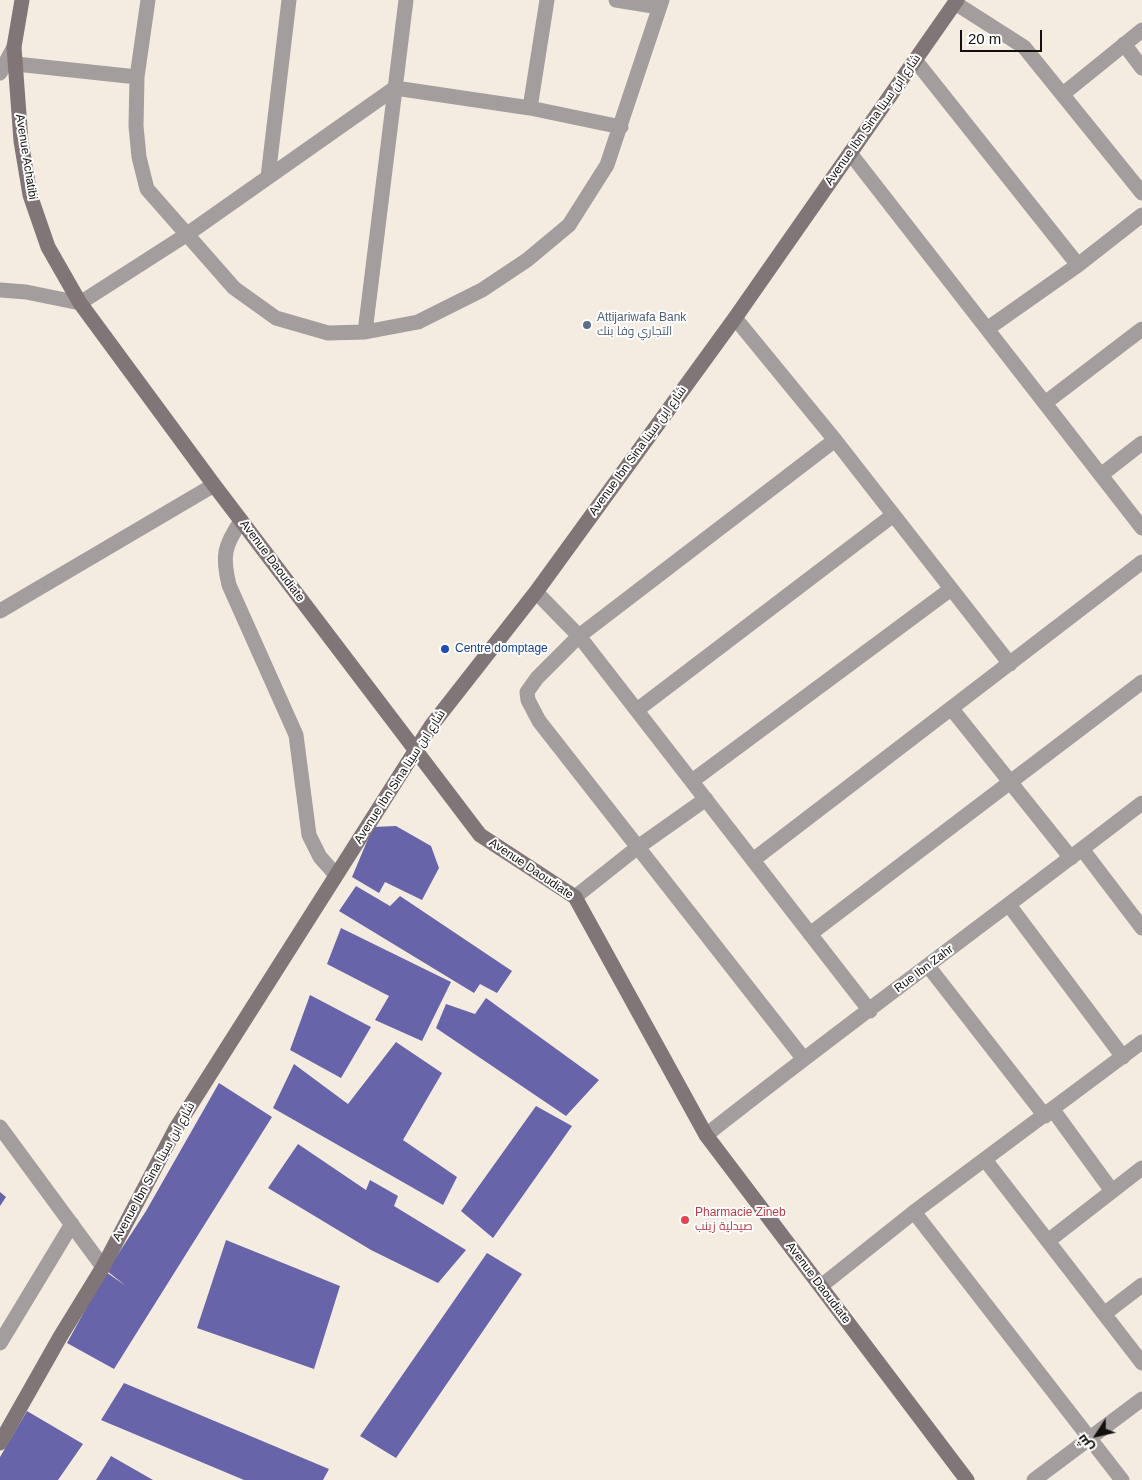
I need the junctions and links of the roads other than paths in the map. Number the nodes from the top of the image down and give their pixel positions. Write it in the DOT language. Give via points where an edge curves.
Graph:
graph roads {
  1 [pos="22,0"];
  2 [pos="148,0"];
  3 [pos="289,0"];
  4 [pos="406,0"];
  5 [pos="547,0"];
  6 [pos="616,0"];
  7 [pos="956,2"];
  8 [pos="660,3"];
  9 [pos="1142,30"];
  10 [pos="1124,44"];
  11 [pos="14,47"];
  12 [pos="916,60"];
  13 [pos="16,64"];
  14 [pos="1142,68"];
  15 [pos="0,73"];
  16 [pos="137,77"];
  17 [pos="396,88"];
  18 [pos="1063,94"];
  19 [pos="530,108"];
  20 [pos="621,126"];
  21 [pos="850,153"];
  22 [pos="268,177"];
  23 [pos="1142,193"];
  24 [pos="1142,215"];
  25 [pos="186,235"];
  26 [pos="1078,265"];
  27 [pos="0,290"];
  28 [pos="80,303"];
  29 [pos="735,318"];
  30 [pos="987,329"];
  31 [pos="1142,329"];
  32 [pos="365,332"];
  33 [pos="1045,403"];
  34 [pos="834,440"];
  35 [pos="1142,443"];
  36 [pos="1101,475"];
  37 [pos="214,485"];
  38 [pos="892,516"];
  39 [pos="241,521"];
  40 [pos="1142,528"];
  41 [pos="1142,562"];
  42 [pos="951,588"];
  43 [pos="536,592"];
  44 [pos="0,611"];
  45 [pos="580,636"];
  46 [pos="1010,664"];
  47 [pos="1142,682"];
  48 [pos="951,708"];
  49 [pos="637,710"];
  50 [pos="414,751"];
  51 [pos="692,781"];
  52 [pos="1011,782"];
  53 [pos="706,800"];
  54 [pos="1142,803"];
  55 [pos="638,847"];
  56 [pos="1076,854"];
  57 [pos="753,860"];
  58 [pos="336,875"];
  59 [pos="575,897"];
  60 [pos="1009,905"];
  61 [pos="1142,928"];
  62 [pos="810,934"];
  63 [pos="928,966"];
  64 [pos="870,1011"];
  65 [pos="1142,1042"];
  66 [pos="1123,1057"];
  67 [pos="803,1058"];
  68 [pos="1049,1113"];
  69 [pos="0,1127"];
  70 [pos="706,1135"];
  71 [pos="986,1161"];
  72 [pos="1142,1168"];
  73 [pos="1112,1191"];
  74 [pos="914,1212"];
  75 [pos="72,1224"];
  76 [pos="1048,1241"];
  77 [pos="103,1267"];
  78 [pos="1142,1285"];
  79 [pos="820,1286"];
  80 [pos="1104,1314"];
  81 [pos="0,1343"];
  82 [pos="1142,1363"];
  83 [pos="1142,1399"];
  84 [pos="1090,1437"];
  85 [pos="0,1443"];
  86 [pos="966,1480"];
  87 [pos="1034,1480"];
  88 [pos="1122,1480"];
  1 -- 11 [label="street, Avenue Achatibi"];
  2 -- 16 [label="street"];
  3 -- 22 [label="street"];
  4 -- 17 [label="street"];
  5 -- 19 [label="street"];
  6 -- 8 [label="street"];
  7 -- 12 [label="street, Avenue Ibn Sina شارع ابن سينا"];
  7 -- 18 [label="street" via="1024,47"];
  8 -- 20 [label="street"];
  9 -- 10 [label="street"];
  10 -- 14 [label="street"];
  10 -- 18 [label="street"];
  11 -- 13 [label="street, Avenue Achatibi"];
  11 -- 15 [label="street"];
  12 -- 21 [label="street, Avenue Ibn Sina شارع ابن سينا"];
  12 -- 26 [label="street"];
  13 -- 16 [label="street"];
  13 -- 28 [label="street, Avenue Achatibi" via="21,141 30,195 48,247"];
  16 -- 25 [label="street" via="136,126 147,189"];
  17 -- 19 [label="street"];
  17 -- 22 [label="street"];
  17 -- 32 [label="street"];
  18 -- 23 [label="street"];
  19 -- 20 [label="street"];
  20 -- 32 [label="street" via="607,165 568,225 527,260 482,290 418,322"];
  21 -- 29 [label="street, Avenue Ibn Sina شارع ابن سينا"];
  21 -- 30 [label="street"];
  22 -- 25 [label="street"];
  24 -- 26 [label="street"];
  25 -- 28 [label="street"];
  25 -- 32 [label="street" via="234,288 276,318 328,333"];
  26 -- 30 [label="street"];
  27 -- 28 [label="street"];
  28 -- 37 [label="street, Avenue Daoudiate"];
  29 -- 34 [label="street"];
  29 -- 43 [label="street, Avenue Ibn Sina شارع ابن سينا"];
  30 -- 33 [label="street"];
  31 -- 33 [label="street"];
  33 -- 36 [label="street"];
  34 -- 38 [label="street"];
  34 -- 45 [label="street"];
  35 -- 36 [label="street"];
  36 -- 40 [label="street"];
  37 -- 39 [label="street, Avenue Daoudiate"];
  37 -- 44 [label="street"];
  38 -- 42 [label="street"];
  38 -- 49 [label="street"];
  39 -- 50 [label="street, Avenue Daoudiate"];
  39 -- 58 [label="street" via="232,534 223,560 229,585 296,735 309,835 320,857"];
  41 -- 46 [label="street"];
  42 -- 46 [label="street"];
  42 -- 51 [label="street"];
  43 -- 45 [label="street"];
  43 -- 50 [label="street, Avenue Ibn Sina شارع ابن سينا"];
  45 -- 49 [label="street"];
  45 -- 55 [label="street" via="537,678 527,692 528,700 539,721"];
  46 -- 48 [label="street"];
  47 -- 52 [label="street"];
  48 -- 52 [label="street"];
  48 -- 57 [label="street"];
  49 -- 51 [label="street"];
  50 -- 58 [label="street, Avenue Ibn Sina شارع ابن سينا"];
  50 -- 59 [label="street, Avenue Daoudiate" via="480,835"];
  51 -- 53 [label="street"];
  52 -- 56 [label="street"];
  52 -- 62 [label="street"];
  53 -- 55 [label="street"];
  53 -- 57 [label="street"];
  54 -- 56 [label="street, Rue Ibn Zahr"];
  55 -- 59 [label="street"];
  55 -- 67 [label="street"];
  56 -- 60 [label="street, Rue Ibn Zahr"];
  56 -- 61 [label="street"];
  57 -- 62 [label="street"];
  58 -- 77 [label="street, Avenue Ibn Sina شارع ابن سينا" via="176,1128"];
  59 -- 70 [label="street, Avenue Daoudiate"];
  60 -- 63 [label="street, Rue Ibn Zahr"];
  60 -- 66 [label="street"];
  62 -- 64 [label="street"];
  63 -- 64 [label="street, Rue Ibn Zahr"];
  63 -- 68 [label="street"];
  64 -- 67 [label="street, Rue Ibn Zahr"];
  65 -- 66 [label="street"];
  66 -- 68 [label="street"];
  67 -- 70 [label="street, Rue Ibn Zahr"];
  68 -- 71 [label="street"];
  68 -- 73 [label="street"];
  69 -- 75 [label="street"];
  70 -- 79 [label="street, Avenue Daoudiate"];
  71 -- 74 [label="street"];
  71 -- 76 [label="street"];
  72 -- 73 [label="street"];
  73 -- 76 [label="street"];
  74 -- 79 [label="street"];
  74 -- 84 [label="street"];
  75 -- 77 [label="street"];
  75 -- 81 [label="street"];
  76 -- 80 [label="street"];
  77 -- 85 [label="street, Avenue Ibn Sina شارع ابن سينا"];
  78 -- 80 [label="street"];
  79 -- 86 [label="street, Avenue Daoudiate"];
  80 -- 82 [label="street"];
  83 -- 84 [label="street"];
  84 -- 87 [label="street"];
  84 -- 88 [label="street"];
}
